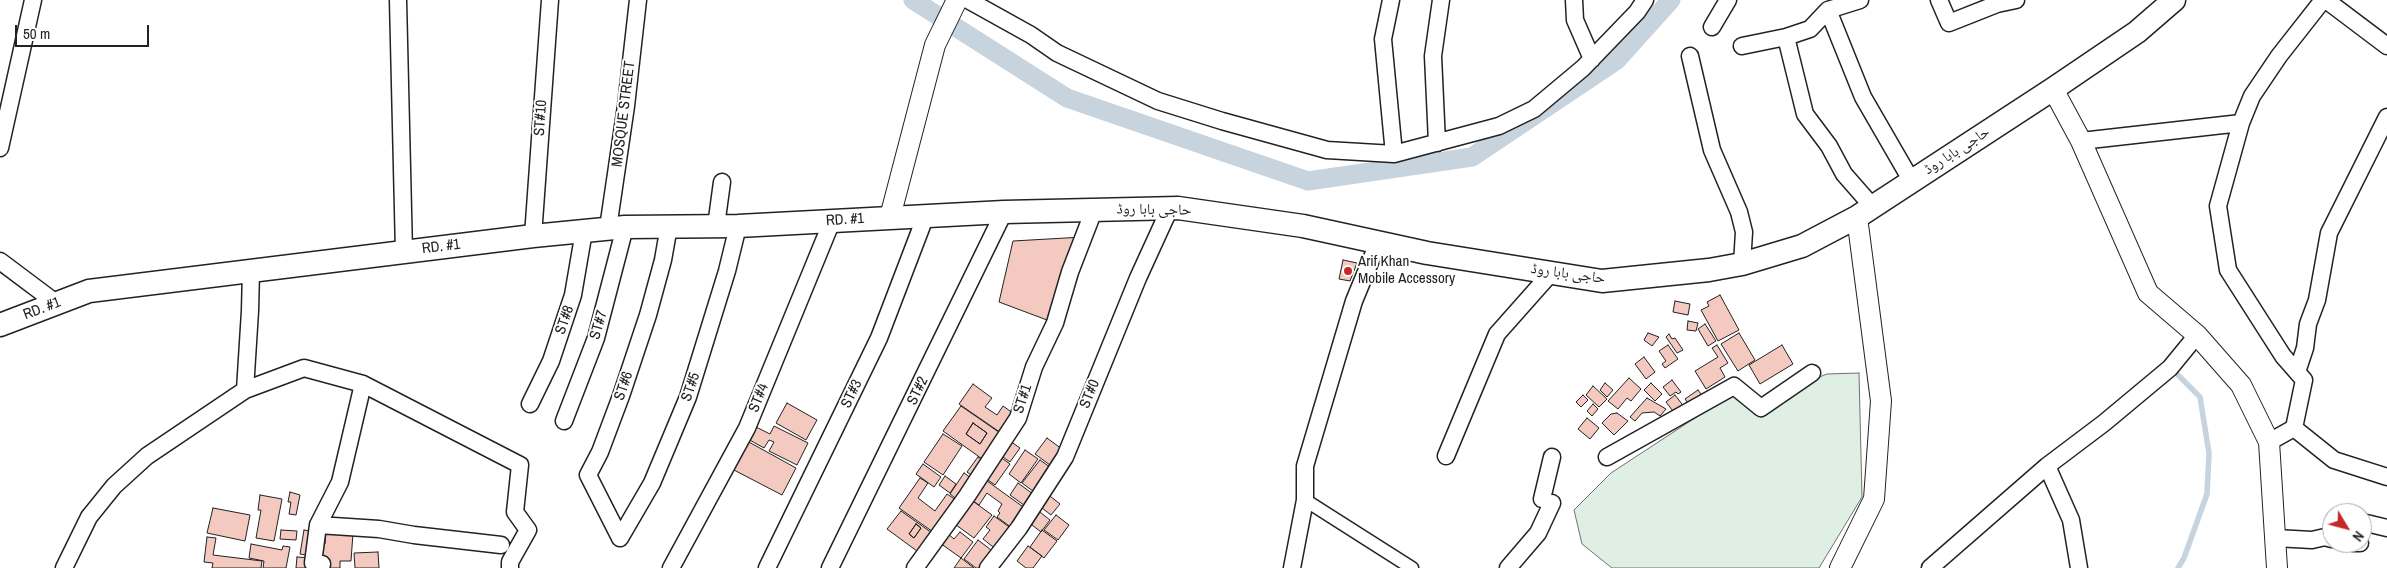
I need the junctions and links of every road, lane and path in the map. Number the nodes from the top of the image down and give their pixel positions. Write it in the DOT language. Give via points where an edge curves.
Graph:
graph roads {
  1 [pos="33,0"];
  2 [pos="398,0"];
  3 [pos="550,0"];
  4 [pos="638,0"];
  5 [pos="957,0"];
  6 [pos="968,0"];
  7 [pos="1391,0"];
  8 [pos="1441,0"];
  9 [pos="1574,0"];
  10 [pos="1645,0"];
  11 [pos="1728,0"];
  12 [pos="1860,0"];
  13 [pos="1939,0"];
  14 [pos="2016,0"];
  15 [pos="2173,0"];
  16 [pos="2325,0"];
  17 [pos="1828,10"];
  18 [pos="1712,27"];
  19 [pos="1786,38"];
  20 [pos="1742,46"];
  21 [pos="2387,46"];
  22 [pos="1690,56"];
  23 [pos="1592,59"];
  24 [pos="2053,90"];
  25 [pos="2387,117"];
  26 [pos="2241,123"];
  27 [pos="2081,141"];
  28 [pos="1437,143"];
  29 [pos="0,148"];
  30 [pos="1394,154"];
  31 [pos="1911,180"];
  32 [pos="722,182"];
  33 [pos="1170,208"];
  34 [pos="1094,210"];
  35 [pos="1004,212"];
  36 [pos="1864,212"];
  37 [pos="926,215"];
  38 [pos="890,217"];
  39 [pos="832,221"];
  40 [pos="669,226"];
  41 [pos="716,226"];
  42 [pos="738,226"];
  43 [pos="617,228"];
  44 [pos="584,231"];
  45 [pos="533,236"];
  46 [pos="1378,243"];
  47 [pos="404,252"];
  48 [pos="0,260"];
  49 [pos="1742,264"];
  50 [pos="251,271"];
  51 [pos="1552,272"];
  52 [pos="56,303"];
  53 [pos="0,324"];
  54 [pos="2197,335"];
  55 [pos="2297,372"];
  56 [pos="1812,373"];
  57 [pos="363,384"];
  58 [pos="245,390"];
  59 [pos="530,404"];
  60 [pos="564,421"];
  61 [pos="2294,428"];
  62 [pos="2268,442"];
  63 [pos="1446,456"];
  64 [pos="1552,457"];
  65 [pos="1607,457"];
  66 [pos="2047,466"];
  67 [pos="2387,477"];
  68 [pos="1304,500"];
  69 [pos="2372,524"];
  70 [pos="318,525"];
  71 [pos="2387,528"];
  72 [pos="620,538"];
  73 [pos="2275,538"];
  74 [pos="2322,538"];
  75 [pos="502,545"];
  76 [pos="64,568"];
  77 [pos="321,568"];
  78 [pos="510,568"];
  79 [pos="671,568"];
  80 [pos="767,568"];
  81 [pos="830,568"];
  82 [pos="914,568"];
  83 [pos="988,568"];
  84 [pos="1292,568"];
  85 [pos="1412,568"];
  86 [pos="1508,568"];
  87 [pos="1840,568"];
  88 [pos="1930,568"];
  89 [pos="2079,568"];
  90 [pos="2277,568"];
  1 -- 29 [label="street"];
  2 -- 47 [label="street"];
  3 -- 45 [label="street, ST#10"];
  4 -- 43 [label="street, MOSQUE STREET"];
  5 -- 38 [label="street" via="935,45"];
  6 -- 30 [label="street" via="1057,53 1158,101 1327,150"];
  7 -- 30 [label="street" via="1384,39"];
  8 -- 28 [label="street" via="1433,56"];
  9 -- 23 [label="street" via="1575,20"];
  10 -- 23 [label="street"];
  11 -- 18 [label="street"];
  12 -- 17 [label="street"];
  13 -- 14 [label="street" via="1949,23"];
  15 -- 24 [label="main road, حاجی بابا روڈ" via="2137,32"];
  16 -- 21 [label="street"];
  16 -- 26 [label="street" via="2279,56 2252,96"];
  17 -- 19 [label="street" via="1810,30"];
  17 -- 31 [label="street" via="1863,97"];
  19 -- 20 [label="street"];
  19 -- 36 [label="street" via="1805,114 1829,146"];
  22 -- 49 [label="street" via="1712,150 1741,218 1744,232"];
  23 -- 28 [label="street" via="1534,109 1500,126"];
  24 -- 27 [label="street"];
  24 -- 31 [label="main road, حاجی بابا روڈ"];
  25 -- 55 [label="street" via="2329,233 2317,300"];
  26 -- 27 [label="street"];
  26 -- 55 [label="street" via="2218,206 2228,270 2283,356"];
  27 -- 54 [label="street" via="2148,293"];
  28 -- 30 [label="street"];
  31 -- 36 [label="main road, حاجی بابا روڈ"];
  32 -- 41 [label="street"];
  33 -- 34 [label="main road, حاجی بابا روڈ"];
  33 -- 46 [label="main road, حاجی بابا روڈ" via="1303,226"];
  33 -- 83 [label="street, ST#0" via="1065,457 1019,528"];
  34 -- 35 [label="main road, حاجی بابا روڈ"];
  34 -- 82 [label="street, ST#1" via="1018,418"];
  35 -- 37 [label="main road, حاجی بابا روڈ"];
  35 -- 81 [label="street, ST#2"];
  36 -- 49 [label="main road, حاجی بابا روڈ" via="1802,246"];
  36 -- 87 [label="street" via="1881,401 1874,499"];
  37 -- 38 [label="main road, حاجی بابا روڈ"];
  37 -- 80 [label="street, ST#3" via="879,338"];
  38 -- 39 [label="main road, RD. #1"];
  39 -- 42 [label="main road, RD. #1"];
  39 -- 79 [label="street, ST#4" via="747,428"];
  40 -- 41 [label="main road, RD. #1"];
  40 -- 43 [label="main road, RD. #1"];
  40 -- 72 [label="street, ST#6" via="648,315 621,396 588,475"];
  41 -- 42 [label="main road, RD. #1"];
  42 -- 72 [label="street, ST#5" via="688,396 652,483"];
  43 -- 44 [label="main road, RD. #1"];
  43 -- 60 [label="street, ST#7" via="596,338"];
  44 -- 45 [label="main road, RD. #1"];
  44 -- 59 [label="street, ST#8" via="573,295 551,361"];
  45 -- 47 [label="main road, RD. #1"];
  46 -- 51 [label="main road, حاجی بابا روڈ"];
  46 -- 68 [label="street" via="1354,301 1305,466"];
  47 -- 50 [label="main road, RD. #1"];
  48 -- 52 [label="street"];
  49 -- 51 [label="main road, حاجی بابا روڈ" via="1602,281"];
  50 -- 52 [label="main road, RD. #1" via="89,291"];
  50 -- 58 [label="street"];
  51 -- 63 [label="street" via="1497,334"];
  52 -- 53 [label="main road, RD. #1"];
  54 -- 62 [label="street" via="2241,385"];
  54 -- 66 [label="street" via="2170,368"];
  55 -- 61 [label="street" via="2304,380"];
  56 -- 65 [label="street" via="1761,408 1734,386"];
  57 -- 58 [label="street" via="304,368"];
  57 -- 70 [label="street" via="340,482"];
  57 -- 78 [label="street" via="520,465 515,512 528,530 510,562"];
  58 -- 76 [label="street" via="147,456 114,486 89,517"];
  61 -- 62 [label="street"];
  61 -- 67 [label="street" via="2334,460"];
  62 -- 73 [label="street"];
  64 -- 86 [label="street" via="1547,501 1538,532"];
  66 -- 88 [label="street"];
  66 -- 89 [label="street" via="2071,520"];
  68 -- 84 [label="street"];
  68 -- 85 [label="street"];
  69 -- 71 [label="street"];
  70 -- 75 [label="street" via="379,529"];
  70 -- 77 [label="street" via="313,563 322,564"];
  73 -- 74 [label="street"];
  73 -- 90 [label="street"];
}
